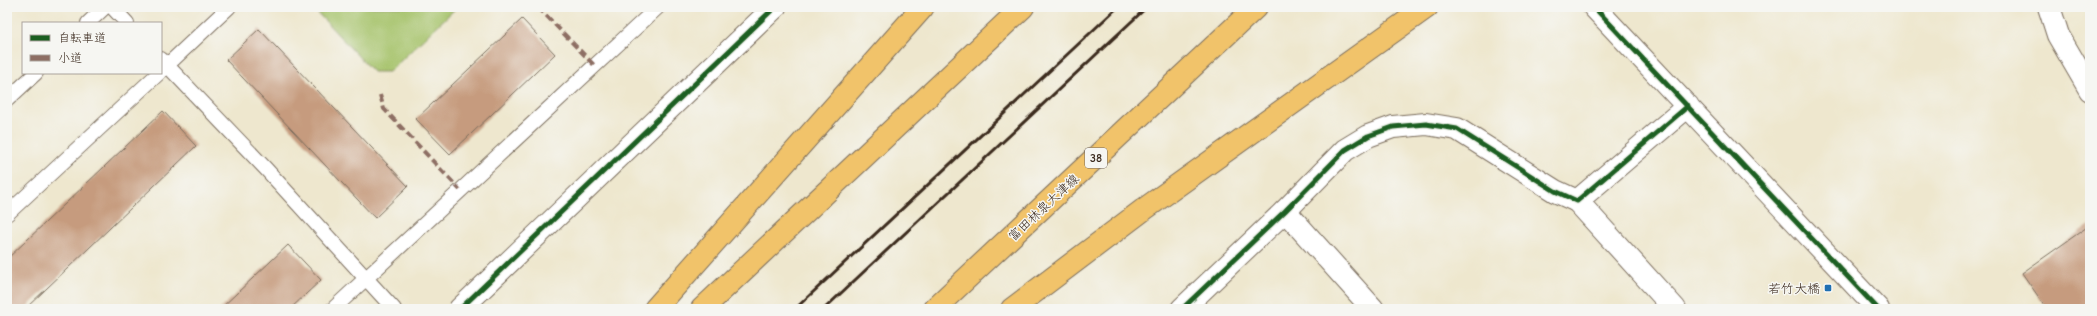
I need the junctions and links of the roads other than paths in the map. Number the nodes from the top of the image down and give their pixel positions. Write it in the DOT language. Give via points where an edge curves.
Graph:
graph roads {
  1 [pos="105,7"];
  2 [pos="112,7"];
  3 [pos="229,7"];
  4 [pos="658,7"];
  5 [pos="775,7"];
  6 [pos="923,7"];
  7 [pos="1023,7"];
  8 [pos="1256,7"];
  9 [pos="1270,7"];
  10 [pos="1427,7"];
  11 [pos="1594,7"];
  12 [pos="2049,7"];
  13 [pos="89,22"];
  14 [pos="126,22"];
  15 [pos="162,67"];
  16 [pos="35,74"];
  17 [pos="155,74"];
  18 [pos="2090,90"];
  19 [pos="7,100"];
  20 [pos="1688,106"];
  21 [pos="1146,111"];
  22 [pos="1577,202"];
  23 [pos="1285,211"];
  24 [pos="7,214"];
  25 [pos="365,278"];
  26 [pos="333,309"];
  27 [pos="394,309"];
  28 [pos="460,309"];
  29 [pos="655,309"];
  30 [pos="702,309"];
  31 [pos="934,309"];
  32 [pos="1012,309"];
  33 [pos="1182,309"];
  34 [pos="1373,309"];
  35 [pos="1675,309"];
  36 [pos="1878,309"];
  1 -- 13 [label="lane"];
  2 -- 14 [label="lane"];
  3 -- 15 [label="lane"];
  4 -- 25 [label="lane"];
  5 -- 28 [label="street"];
  6 -- 29 [label="main road"];
  7 -- 30 [label="main road"];
  8 -- 21 [label="main road, 富田林泉大津線 / 38"];
  9 -- 21 [label="main road"];
  10 -- 32 [label="main road" via="1143,210"];
  11 -- 20 [label="street"];
  12 -- 18 [label="street" via="2058,35"];
  15 -- 25 [label="lane" via="266,169"];
  16 -- 19 [label="lane"];
  17 -- 24 [label="lane"];
  20 -- 22 [label="street"];
  20 -- 36 [label="street"];
  21 -- 31 [label="main road, 富田林泉大津線 / 38"];
  22 -- 23 [label="street" via="1555,192 1457,129 1426,124 1392,127 1368,136 1345,150"];
  22 -- 35 [label="street"];
  23 -- 33 [label="street"];
  23 -- 34 [label="street"];
  25 -- 26 [label="lane"];
  25 -- 27 [label="lane"];
}
